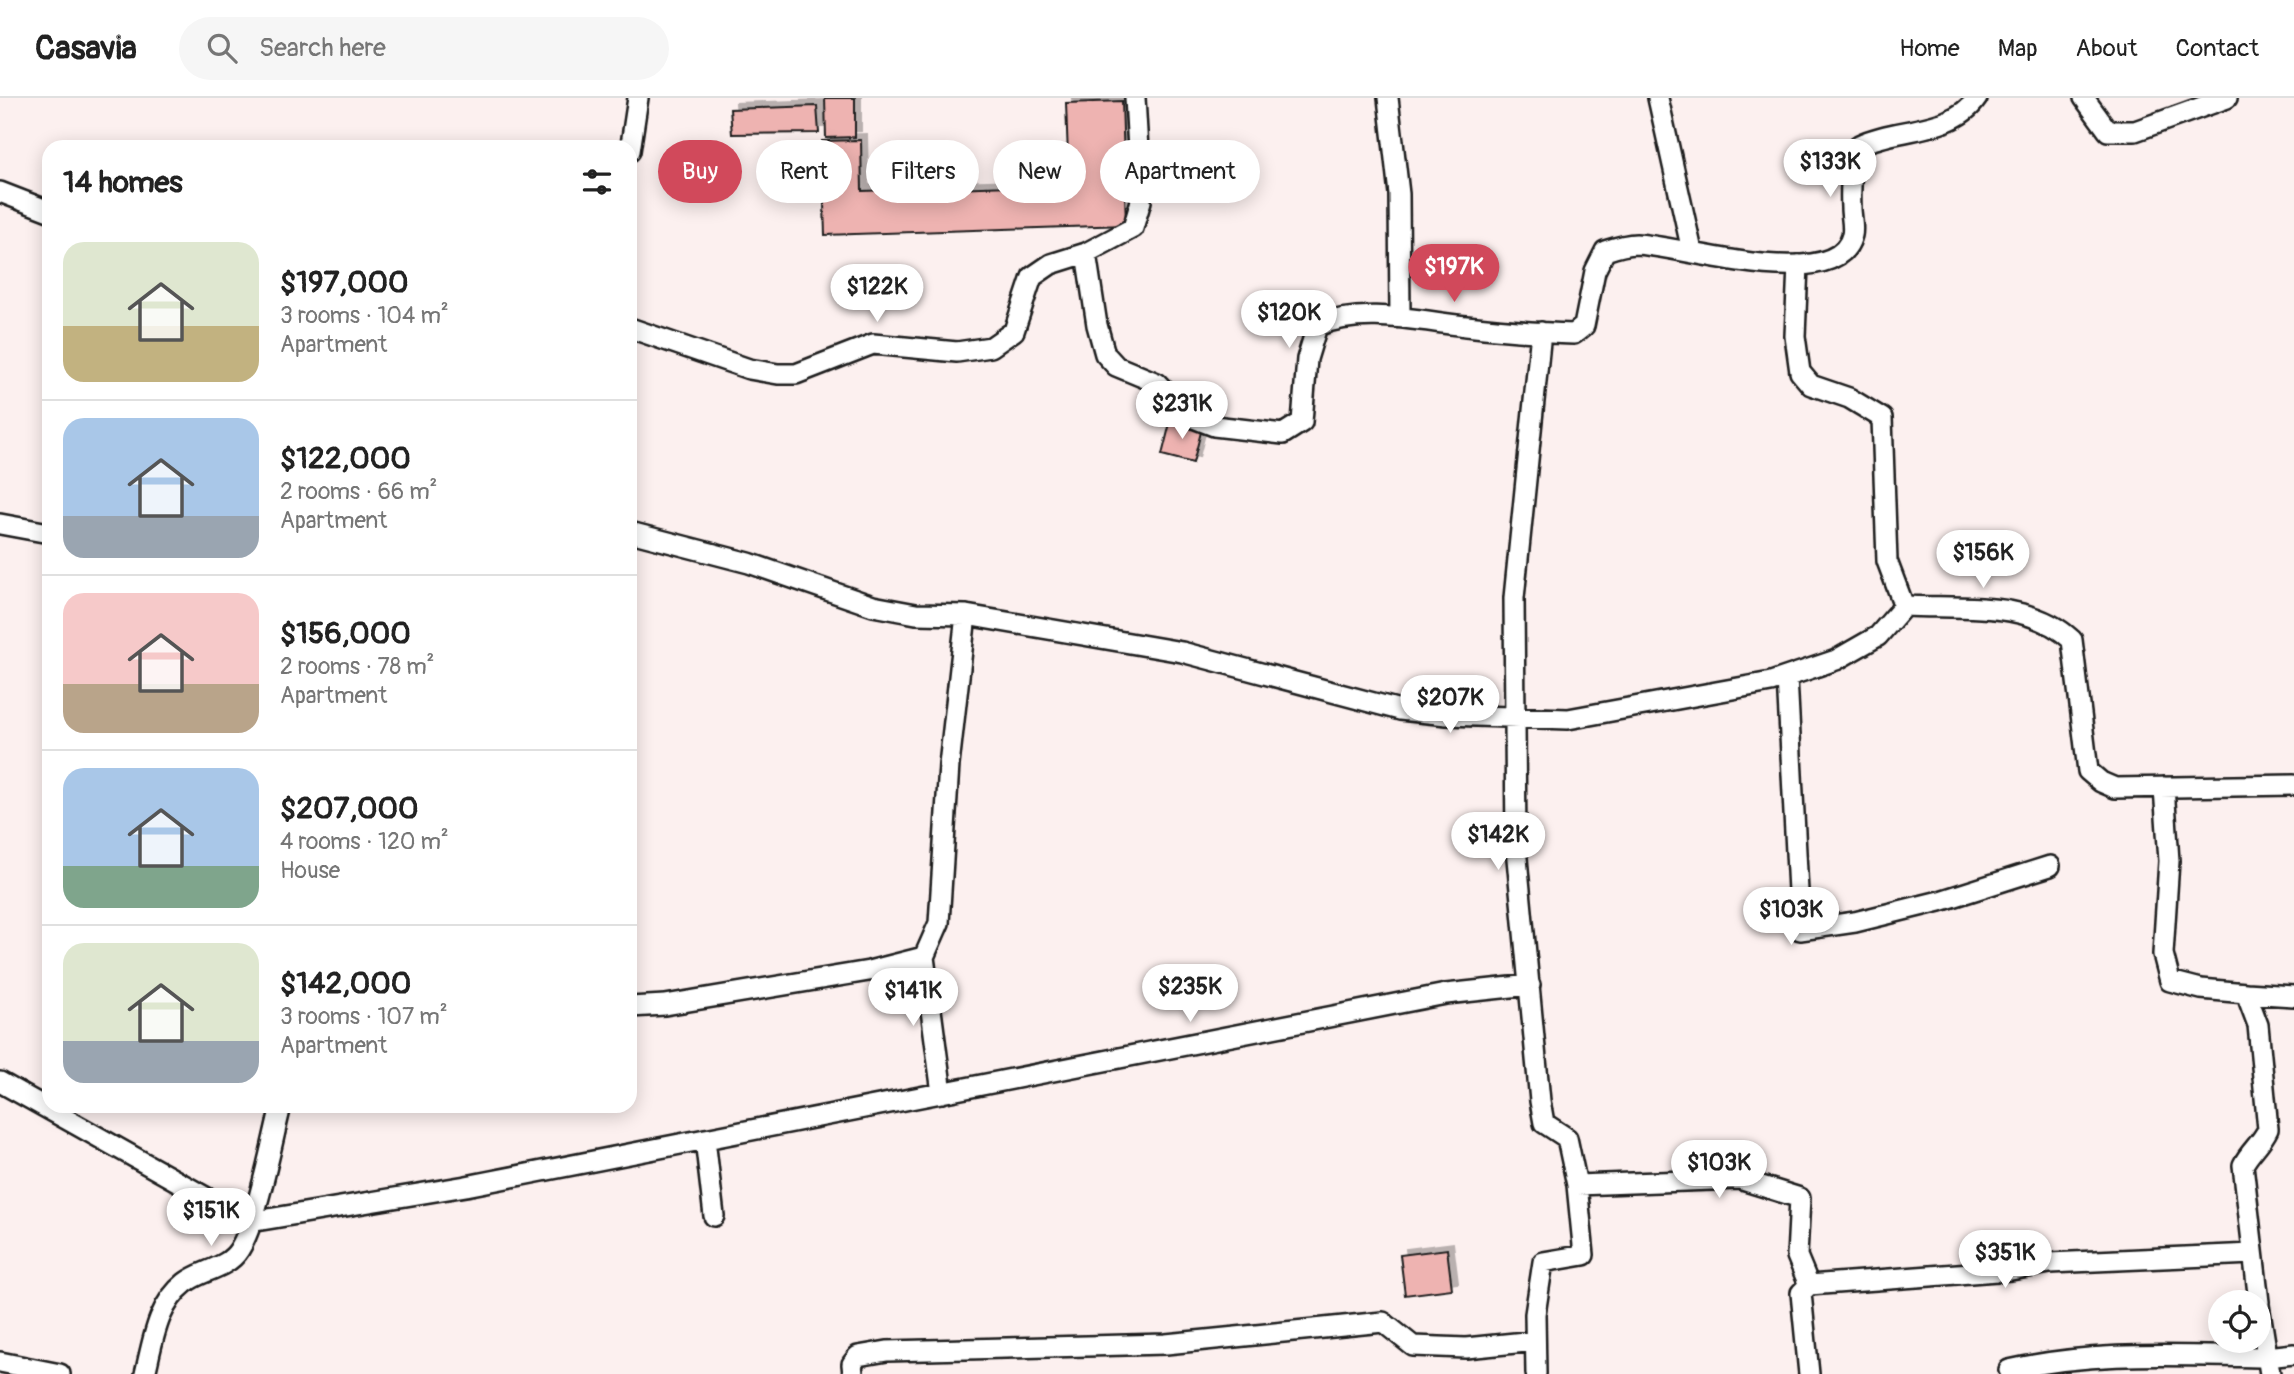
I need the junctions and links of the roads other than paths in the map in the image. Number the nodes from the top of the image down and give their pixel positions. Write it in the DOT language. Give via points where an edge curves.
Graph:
graph roads {
  1 [pos="638,98"];
  2 [pos="1135,98"];
  3 [pos="1388,98"];
  4 [pos="1658,98"];
  5 [pos="2084,98"];
  6 [pos="2227,98"];
  7 [pos="1974,100"];
  8 [pos="632,140"];
  9 [pos="0,192"];
  10 [pos="42,208"];
  11 [pos="1692,251"];
  12 [pos="1086,253"];
  13 [pos="1797,265"];
  14 [pos="1400,317"];
  15 [pos="637,330"];
  16 [pos="1541,332"];
  17 [pos="0,524"];
  18 [pos="42,532"];
  19 [pos="637,534"];
  20 [pos="1905,606"];
  21 [pos="966,615"];
  22 [pos="1787,677"];
  23 [pos="1514,718"];
  24 [pos="2294,785"];
  25 [pos="2164,787"];
  26 [pos="2050,866"];
  27 [pos="924,957"];
  28 [pos="1530,985"];
  29 [pos="2246,993"];
  30 [pos="2294,996"];
  31 [pos="637,1007"];
  32 [pos="0,1082"];
  33 [pos="942,1093"];
  34 [pos="42,1106"];
  35 [pos="55,1113"];
  36 [pos="279,1113"];
  37 [pos="705,1139"];
  38 [pos="1577,1185"];
  39 [pos="714,1216"];
  40 [pos="250,1222"];
  41 [pos="2253,1254"];
  42 [pos="1809,1285"];
  43 [pos="2257,1290"];
  44 [pos="1535,1341"];
  45 [pos="2294,1354"];
  46 [pos="0,1362"];
  47 [pos="2268,1366"];
  48 [pos="2009,1370"];
  49 [pos="60,1374"];
  50 [pos="145,1374"];
  51 [pos="853,1374"];
  52 [pos="1536,1374"];
  53 [pos="1809,1374"];
  1 -- 8 [label="street"];
  2 -- 12 [label="street" via="1138,218 1126,233"];
  3 -- 14 [label="street" via="1399,194"];
  4 -- 11 [label="street"];
  5 -- 6 [label="street" via="2108,131 2136,131"];
  7 -- 13 [label="street" via="1956,118 1859,145 1853,159 1852,235 1843,253 1814,265"];
  9 -- 10 [label="street"];
  11 -- 13 [label="street" via="1761,265"];
  11 -- 16 [label="street" via="1633,244 1605,251 1595,271 1584,326 1574,334"];
  12 -- 14 [label="street" via="1089,290 1105,354 1116,366 1157,383 1196,419 1214,426 1283,434 1294,429 1303,422 1307,359 1317,326 1333,319"];
  12 -- 15 [label="street" via="1051,264 1032,276 1014,331 991,347 957,352 873,344 796,374 778,374 749,369"];
  13 -- 20 [label="street" via="1800,372 1811,385 1849,398 1882,418 1887,561"];
  14 -- 16 [label="street"];
  16 -- 23 [label="street" via="1514,598"];
  17 -- 18 [label="street"];
  19 -- 21 [label="street" via="749,563 873,606 916,614"];
  20 -- 22 [label="street" via="1878,636 1836,660"];
  20 -- 25 [label="street" via="2021,612 2061,630 2072,640 2088,771 2115,788"];
  21 -- 23 [label="street" via="1182,652 1400,710"];
  21 -- 27 [label="street" via="949,765 939,923"];
  22 -- 23 [label="street" via="1567,719"];
  22 -- 26 [label="street" via="1800,930 1940,901"];
  23 -- 28 [label="street" via="1516,848"];
  24 -- 25 [label="street"];
  25 -- 29 [label="street" via="2169,861 2163,954 2171,981"];
  27 -- 31 [label="street" via="869,971"];
  27 -- 33 [label="street"];
  28 -- 33 [label="street" via="1446,994"];
  28 -- 38 [label="street" via="1544,1124 1567,1138"];
  29 -- 30 [label="street"];
  29 -- 41 [label="street" via="2258,1025 2267,1129 2243,1165"];
  32 -- 34 [label="street"];
  33 -- 37 [label="street"];
  35 -- 40 [label="street"];
  36 -- 40 [label="street"];
  37 -- 39 [label="street"];
  37 -- 40 [label="street"];
  38 -- 42 [label="street" via="1739,1179 1800,1198 1797,1256"];
  38 -- 44 [label="street" via="1584,1255 1544,1262"];
  40 -- 50 [label="street" via="239,1251 218,1268 185,1282 159,1316"];
  41 -- 42 [label="street" via="2050,1262"];
  41 -- 43 [label="street"];
  42 -- 53 [label="street" via="1801,1293"];
  44 -- 51 [label="street" via="1466,1348 1413,1346 1383,1322 1166,1345 887,1350 859,1356 852,1364"];
  44 -- 52 [label="street"];
  45 -- 47 [label="street"];
  46 -- 49 [label="street"];
  47 -- 48 [label="street" via="2098,1355"];
}
